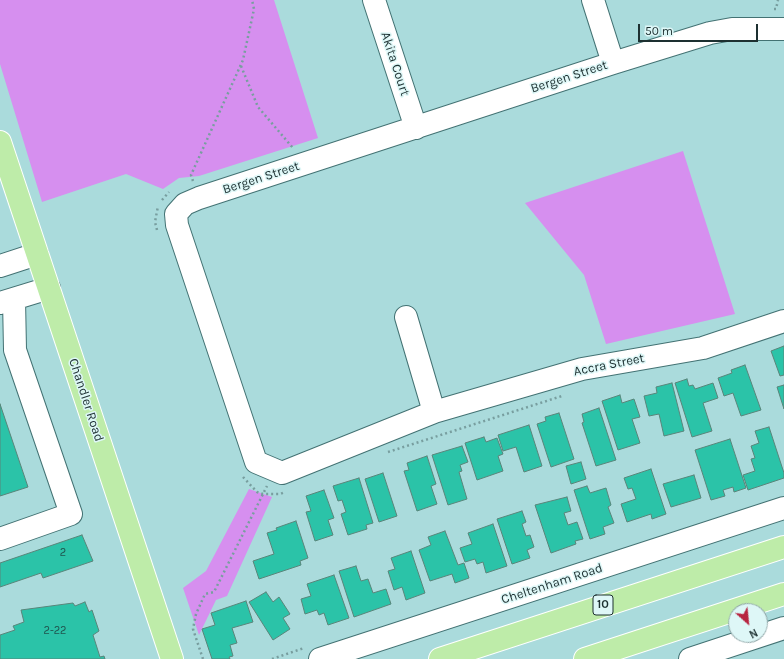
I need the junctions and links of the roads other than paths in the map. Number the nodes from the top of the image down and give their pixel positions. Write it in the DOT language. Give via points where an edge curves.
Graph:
graph roads {
  1 [pos="374,0"];
  2 [pos="593,0"];
  3 [pos="784,28"];
  4 [pos="613,63"];
  5 [pos="416,128"];
  6 [pos="0,142"];
  7 [pos="37,254"];
  8 [pos="0,266"];
  9 [pos="49,288"];
  10 [pos="7,301"];
  11 [pos="406,317"];
  12 [pos="784,321"];
  13 [pos="434,412"];
  14 [pos="784,508"];
  15 [pos="0,539"];
  16 [pos="784,547"];
  17 [pos="784,594"];
  18 [pos="784,628"];
  19 [pos="172,659"];
  20 [pos="320,659"];
  21 [pos="440,659"];
  22 [pos="585,659"];
  23 [pos="690,659"];
  1 -- 5 [label="street, Akita Court"];
  2 -- 4 [label="street"];
  3 -- 4 [label="street, Bergen Street" via="732,29 710,33"];
  4 -- 5 [label="street, Bergen Street"];
  5 -- 13 [label="street, Bergen Street" via="195,186 176,214 177,225 256,462 282,472"];
  6 -- 7 [label="main road, Chandler Road"];
  7 -- 8 [label="street"];
  7 -- 9 [label="main road, Chandler Road"];
  9 -- 10 [label="street"];
  9 -- 19 [label="main road, Chandler Road"];
  10 -- 15 [label="street" via="15,350 71,514"];
  11 -- 13 [label="street"];
  12 -- 13 [label="street, Accra Street" via="703,348 582,369"];
  14 -- 20 [label="street, Cheltenham Road"];
  16 -- 21 [label="main road, 10"];
  17 -- 22 [label="main road"];
  18 -- 23 [label="street"];
}
